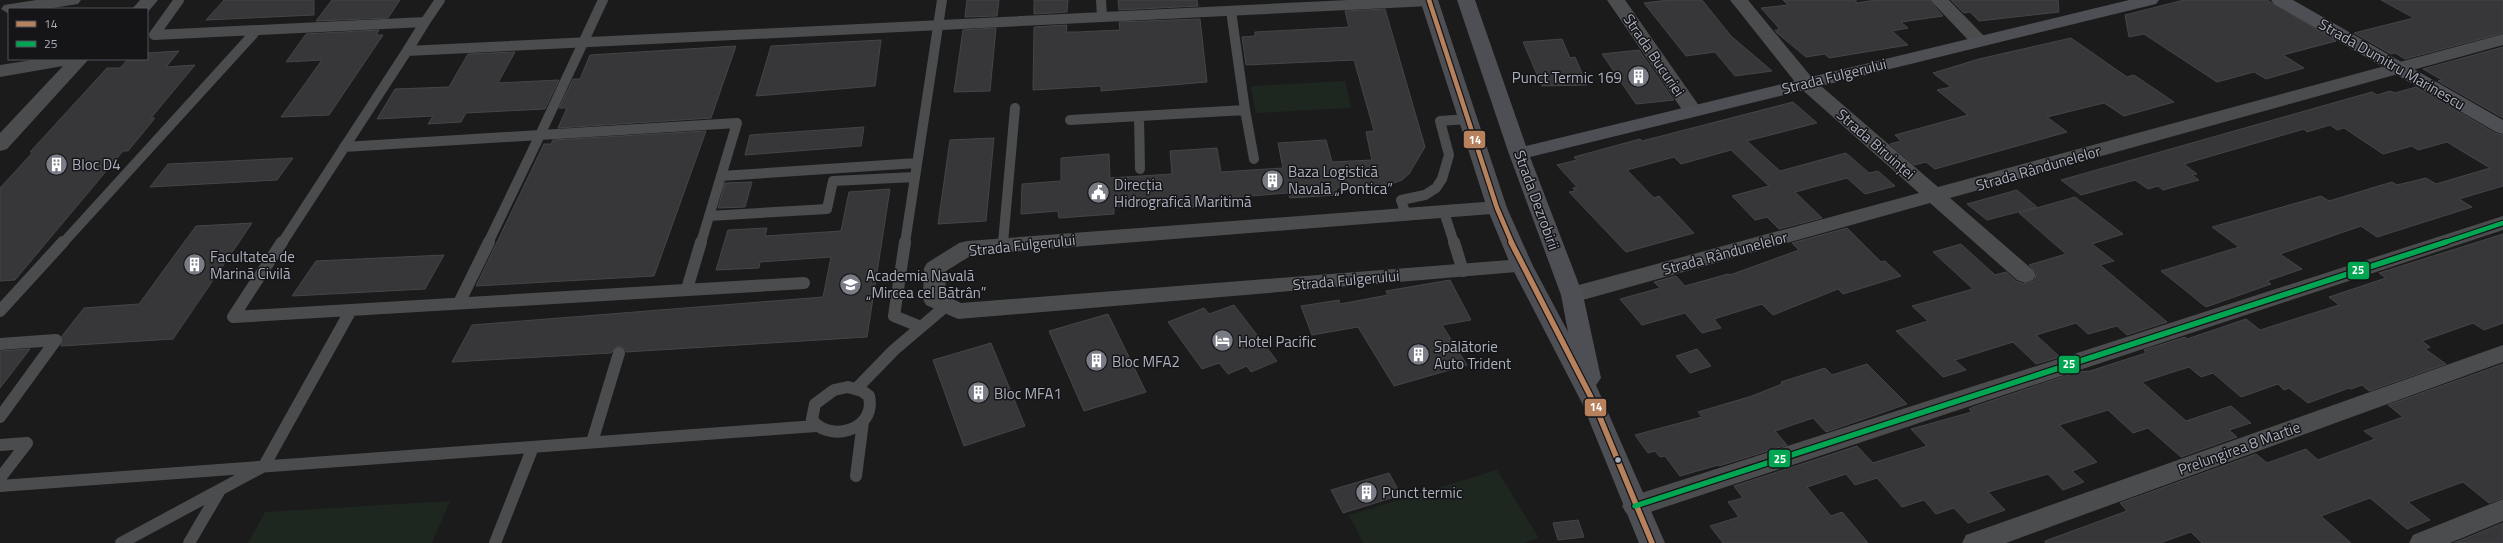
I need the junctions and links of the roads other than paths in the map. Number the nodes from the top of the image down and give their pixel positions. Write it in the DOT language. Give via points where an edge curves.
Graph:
graph roads {
  1 [pos="72,0"];
  2 [pos="148,0"];
  3 [pos="180,0"];
  4 [pos="440,0"];
  5 [pos="603,0"];
  6 [pos="942,0"];
  7 [pos="1102,0"];
  8 [pos="1257,0"];
  9 [pos="1466,0"];
  10 [pos="1616,0"];
  11 [pos="1739,0"];
  12 [pos="1939,0"];
  13 [pos="2280,0"];
  14 [pos="1430,1"];
  15 [pos="2145,1"];
  16 [pos="17,8"];
  17 [pos="142,8"];
  18 [pos="1258,10"];
  19 [pos="1231,11"];
  20 [pos="1102,17"];
  21 [pos="425,22"];
  22 [pos="938,25"];
  23 [pos="257,30"];
  24 [pos="2503,39"];
  25 [pos="1980,41"];
  26 [pos="583,42"];
  27 [pos="407,51"];
  28 [pos="66,60"];
  29 [pos="79,60"];
  30 [pos="2397,67"];
  31 [pos="0,71"];
  32 [pos="1806,83"];
  33 [pos="1015,108"];
  34 [pos="1245,110"];
  35 [pos="1692,110"];
  36 [pos="1139,116"];
  37 [pos="1468,119"];
  38 [pos="1070,120"];
  39 [pos="2503,128"];
  40 [pos="540,135"];
  41 [pos="0,145"];
  42 [pos="344,147"];
  43 [pos="1519,154"];
  44 [pos="1254,159"];
  45 [pos="917,163"];
  46 [pos="1140,169"];
  47 [pos="721,176"];
  48 [pos="915,177"];
  49 [pos="1936,196"];
  50 [pos="1497,208"];
  51 [pos="1444,212"];
  52 [pos="1406,215"];
  53 [pos="709,216"];
  54 [pos="2503,223"];
  55 [pos="1003,245"];
  56 [pos="1522,266"];
  57 [pos="1463,271"];
  58 [pos="2025,275"];
  59 [pos="804,283"];
  60 [pos="687,289"];
  61 [pos="1572,295"];
  62 [pos="459,303"];
  63 [pos="947,305"];
  64 [pos="351,310"];
  65 [pos="0,311"];
  66 [pos="921,327"];
  67 [pos="0,344"];
  68 [pos="619,353"];
  69 [pos="2503,353"];
  70 [pos="857,388"];
  71 [pos="1594,403"];
  72 [pos="0,417"];
  73 [pos="863,422"];
  74 [pos="816,426"];
  75 [pos="592,442"];
  76 [pos="0,445"];
  77 [pos="533,447"];
  78 [pos="264,466"];
  79 [pos="856,476"];
  80 [pos="0,478"];
  81 [pos="0,486"];
  82 [pos="220,490"];
  83 [pos="1635,506"];
  84 [pos="2503,510"];
  85 [pos="121,543"];
  86 [pos="189,543"];
  87 [pos="495,543"];
  88 [pos="1652,543"];
  89 [pos="1975,543"];
  90 [pos="2422,543"];
  1 -- 16 [label="street"];
  2 -- 17 [label="street"];
  3 -- 23 [label="lane" via="154,35"];
  4 -- 21 [label="lane"];
  5 -- 26 [label="lane"];
  6 -- 22 [label="lane"];
  7 -- 20 [label="lane"];
  8 -- 18 [label="lane"];
  9 -- 43 [label="main road, Strada Dezrobirii"];
  10 -- 35 [label="street, Strada Bucuriei"];
  11 -- 32 [label="street, Strada Biruinței"];
  12 -- 25 [label="street"];
  13 -- 30 [label="main road, Strada Dumitru Marinescu"];
  14 -- 18 [label="lane"];
  14 -- 37 [label="main road, Strada Dezrobirii"];
  15 -- 25 [label="main road, Strada Fulgerului"];
  18 -- 19 [label="lane"];
  19 -- 20 [label="lane"];
  19 -- 34 [label="lane"];
  20 -- 22 [label="lane"];
  21 -- 23 [label="lane"];
  21 -- 27 [label="lane"];
  22 -- 26 [label="lane"];
  22 -- 45 [label="lane"];
  23 -- 65 [label="lane"];
  24 -- 30 [label="street, Strada Rândunelelor"];
  25 -- 32 [label="main road, Strada Fulgerului"];
  26 -- 27 [label="lane"];
  26 -- 40 [label="lane"];
  27 -- 42 [label="lane"];
  28 -- 31 [label="street"];
  29 -- 41 [label="street"];
  30 -- 39 [label="main road, Strada Dumitru Marinescu"];
  30 -- 49 [label="street, Strada Rândunelelor"];
  32 -- 35 [label="main road, Strada Fulgerului"];
  32 -- 49 [label="street, Strada Biruinței"];
  33 -- 55 [label="lane"];
  34 -- 36 [label="lane"];
  34 -- 44 [label="lane"];
  35 -- 43 [label="main road, Strada Fulgerului"];
  36 -- 38 [label="lane"];
  36 -- 46 [label="lane"];
  37 -- 50 [label="main road, Strada Dezrobirii"];
  37 -- 52 [label="lane" via="1440,121 1449,155 1442,179 1436,188 1425,195 1401,200"];
  40 -- 42 [label="lane"];
  40 -- 47 [label="lane" via="737,123"];
  40 -- 62 [label="lane"];
  42 -- 64 [label="lane" via="233,317"];
  43 -- 61 [label="main road, Strada Dezrobirii"];
  45 -- 47 [label="lane"];
  45 -- 48 [label="lane"];
  47 -- 53 [label="lane"];
  48 -- 53 [label="lane" via="833,181 827,209"];
  48 -- 66 [label="lane" via="894,316"];
  49 -- 58 [label="street, Strada Biruinței"];
  49 -- 61 [label="street, Strada Rândunelelor"];
  50 -- 51 [label="street, Strada Fulgerului"];
  50 -- 56 [label="main road, Strada Dezrobirii"];
  51 -- 52 [label="street, Strada Fulgerului"];
  51 -- 57 [label="lane"];
  52 -- 55 [label="street, Strada Fulgerului"];
  53 -- 60 [label="lane"];
  54 -- 83 [label="street"];
  55 -- 63 [label="street, Strada Fulgerului" via="967,248 935,268 934,299"];
  56 -- 57 [label="street, Strada Fulgerului"];
  56 -- 71 [label="main road, Strada Dezrobirii"];
  57 -- 63 [label="street, Strada Fulgerului" via="958,311"];
  59 -- 60 [label="lane"];
  60 -- 62 [label="lane"];
  61 -- 71 [label="main road, Strada Dezrobirii"];
  62 -- 64 [label="lane"];
  63 -- 66 [label="lane"];
  64 -- 78 [label="lane"];
  66 -- 70 [label="lane"];
  67 -- 72 [label="lane" via="56,340"];
  68 -- 75 [label="lane"];
  69 -- 89 [label="street, Prelungirea 8 Martie"];
  70 -- 73 [label="lane" via="864,391 872,402 872,409"];
  70 -- 74 [label="lane" via="839,388 821,397 812,412"];
  71 -- 83 [label="main road, Strada Dezrobirii"];
  73 -- 74 [label="lane" via="844,431 823,430"];
  73 -- 79 [label="lane"];
  74 -- 75 [label="lane"];
  75 -- 77 [label="lane"];
  76 -- 80 [label="lane" via="26,443"];
  77 -- 78 [label="lane"];
  77 -- 87 [label="lane"];
  78 -- 81 [label="lane"];
  78 -- 82 [label="lane"];
  82 -- 85 [label="lane"];
  82 -- 86 [label="lane"];
  83 -- 88 [label="main road, Strada Dezrobirii"];
  84 -- 90 [label="street"];
}
